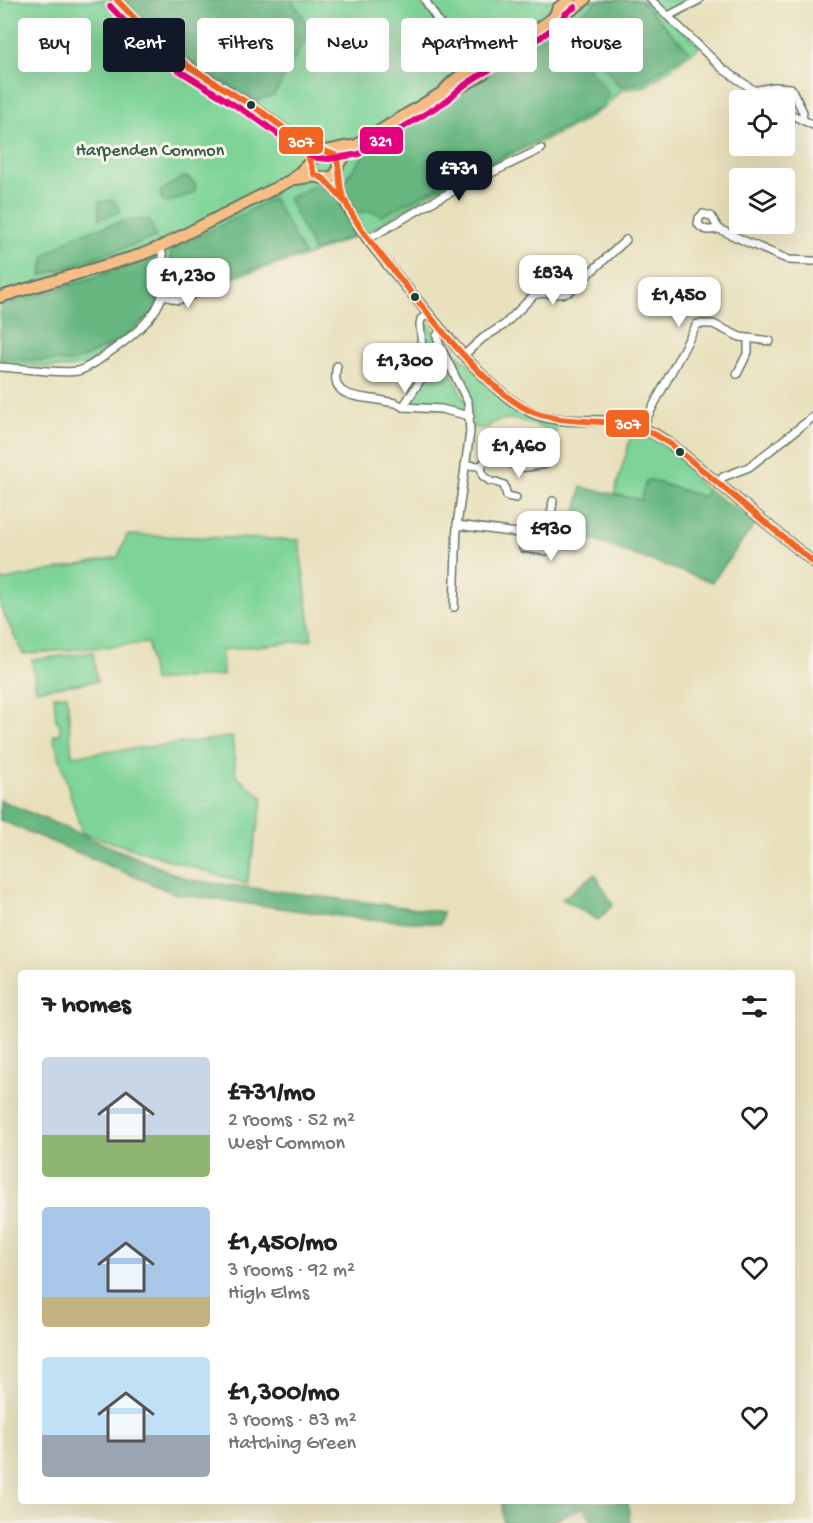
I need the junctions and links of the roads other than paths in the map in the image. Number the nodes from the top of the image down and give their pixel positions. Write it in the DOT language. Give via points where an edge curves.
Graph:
graph roads {
  1 [pos="117,0"];
  2 [pos="425,0"];
  3 [pos="570,0"];
  4 [pos="585,0"];
  5 [pos="651,0"];
  6 [pos="699,0"];
  7 [pos="668,16"];
  8 [pos="554,17"];
  9 [pos="472,74"];
  10 [pos="752,90"];
  11 [pos="758,90"];
  12 [pos="792,90"];
  13 [pos="795,96"];
  14 [pos="795,116"];
  15 [pos="802,120"];
  16 [pos="813,125"];
  17 [pos="304,143"];
  18 [pos="355,146"];
  19 [pos="541,148"];
  20 [pos="325,151"];
  21 [pos="310,162"];
  22 [pos="338,166"];
  23 [pos="320,178"];
  24 [pos="293,179"];
  25 [pos="343,198"];
  26 [pos="719,228"];
  27 [pos="368,239"];
  28 [pos="626,240"];
  29 [pos="160,247"];
  30 [pos="813,261"];
  31 [pos="215,286"];
  32 [pos="162,295"];
  33 [pos="0,297"];
  34 [pos="428,314"];
  35 [pos="441,329"];
  36 [pos="748,340"];
  37 [pos="770,341"];
  38 [pos="464,354"];
  39 [pos="337,366"];
  40 [pos="0,367"];
  41 [pos="737,374"];
  42 [pos="403,407"];
  43 [pos="470,416"];
  44 [pos="813,417"];
  45 [pos="642,427"];
  46 [pos="546,464"];
  47 [pos="465,465"];
  48 [pos="481,466"];
  49 [pos="718,483"];
  50 [pos="516,498"];
  51 [pos="553,501"];
  52 [pos="457,525"];
  53 [pos="524,534"];
  54 [pos="548,537"];
  55 [pos="813,562"];
  56 [pos="454,607"];
  1 -- 17 [label="street" via="174,56"];
  2 -- 9 [label="street"];
  3 -- 8 [label="main road" via="558,8"];
  4 -- 8 [label="main road" via="563,16"];
  5 -- 7 [label="street"];
  6 -- 7 [label="street"];
  7 -- 10 [label="street" via="708,56"];
  8 -- 9 [label="main road" via="498,57 495,64"];
  9 -- 18 [label="main road" via="453,92 443,92"];
  11 -- 12 [label="street"];
  13 -- 15 [label="street" via="803,112"];
  14 -- 15 [label="street"];
  15 -- 16 [label="street"];
  17 -- 20 [label="street"];
  17 -- 21 [label="street"];
  18 -- 20 [label="main road"];
  18 -- 22 [label="main road"];
  19 -- 27 [label="street"];
  20 -- 21 [label="main road" via="315,154"];
  20 -- 22 [label="main road" via="335,155"];
  21 -- 23 [label="main road" via="311,171"];
  21 -- 24 [label="main road"];
  22 -- 23 [label="main road" via="333,176"];
  22 -- 25 [label="main road"];
  23 -- 24 [label="main road"];
  23 -- 25 [label="main road"];
  24 -- 29 [label="main road"];
  25 -- 27 [label="main road"];
  26 -- 30 [label="street" via="789,260"];
  27 -- 34 [label="main road"];
  28 -- 38 [label="street" via="569,292 534,295 504,325"];
  29 -- 32 [label="street" via="165,261 166,285"];
  29 -- 33 [label="main road"];
  31 -- 32 [label="street" via="178,300"];
  32 -- 40 [label="street" via="154,315 127,340 84,369"];
  34 -- 35 [label="main road"];
  34 -- 42 [label="street" via="420,324 421,379"];
  35 -- 38 [label="main road"];
  35 -- 43 [label="street" via="437,336 439,344 468,402"];
  36 -- 37 [label="street"];
  36 -- 41 [label="street" via="748,352"];
  36 -- 45 [label="street" via="713,324 694,326"];
  38 -- 45 [label="main road" via="502,393 537,414"];
  39 -- 42 [label="street" via="336,379 347,395"];
  42 -- 43 [label="street" via="441,409"];
  43 -- 47 [label="street"];
  44 -- 49 [label="street" via="749,467"];
  45 -- 49 [label="main road" via="665,440"];
  46 -- 48 [label="street" via="523,467 494,458"];
  47 -- 48 [label="street"];
  47 -- 52 [label="street"];
  48 -- 50 [label="street" via="483,476 504,485 507,496"];
  49 -- 55 [label="main road"];
  51 -- 54 [label="street"];
  52 -- 53 [label="street"];
  52 -- 56 [label="street"];
  53 -- 54 [label="street"];
  53 -- 54 [label="street" via="523,548 546,550"];
}
